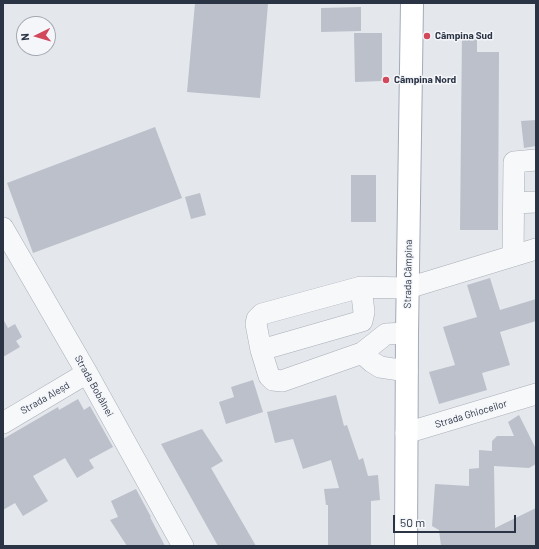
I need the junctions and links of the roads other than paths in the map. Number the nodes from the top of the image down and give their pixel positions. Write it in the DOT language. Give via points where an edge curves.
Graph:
graph roads {
  1 [pos="412,3"];
  2 [pos="536,160"];
  3 [pos="536,202"];
  4 [pos="514,203"];
  5 [pos="3,228"];
  6 [pos="536,249"];
  7 [pos="514,256"];
  8 [pos="361,287"];
  9 [pos="408,288"];
  10 [pos="407,333"];
  11 [pos="261,350"];
  12 [pos="362,353"];
  13 [pos="407,371"];
  14 [pos="87,373"];
  15 [pos="536,394"];
  16 [pos="3,423"];
  17 [pos="406,433"];
  18 [pos="183,546"];
  19 [pos="406,546"];
  1 -- 9 [label="main road, Strada Câmpina"];
  2 -- 4 [label="street" via="514,162"];
  3 -- 4 [label="street"];
  4 -- 7 [label="street"];
  5 -- 14 [label="street, Strada Bobâlnei"];
  6 -- 7 [label="street"];
  7 -- 9 [label="street"];
  8 -- 9 [label="street"];
  8 -- 11 [label="street" via="364,312 362,320"];
  8 -- 11 [label="street" via="262,314 256,324"];
  9 -- 10 [label="main road, Strada Câmpina"];
  10 -- 12 [label="street" via="386,334"];
  10 -- 13 [label="main road, Strada Câmpina"];
  11 -- 12 [label="street" via="267,372 273,380 278,381 288,380"];
  12 -- 13 [label="street" via="380,367"];
  13 -- 17 [label="main road, Strada Câmpina"];
  14 -- 16 [label="street, Strada Aleșd"];
  14 -- 18 [label="street, Strada Bobâlnei"];
  15 -- 17 [label="street, Strada Ghioceilor"];
  17 -- 19 [label="main road, Strada Câmpina"];
}
